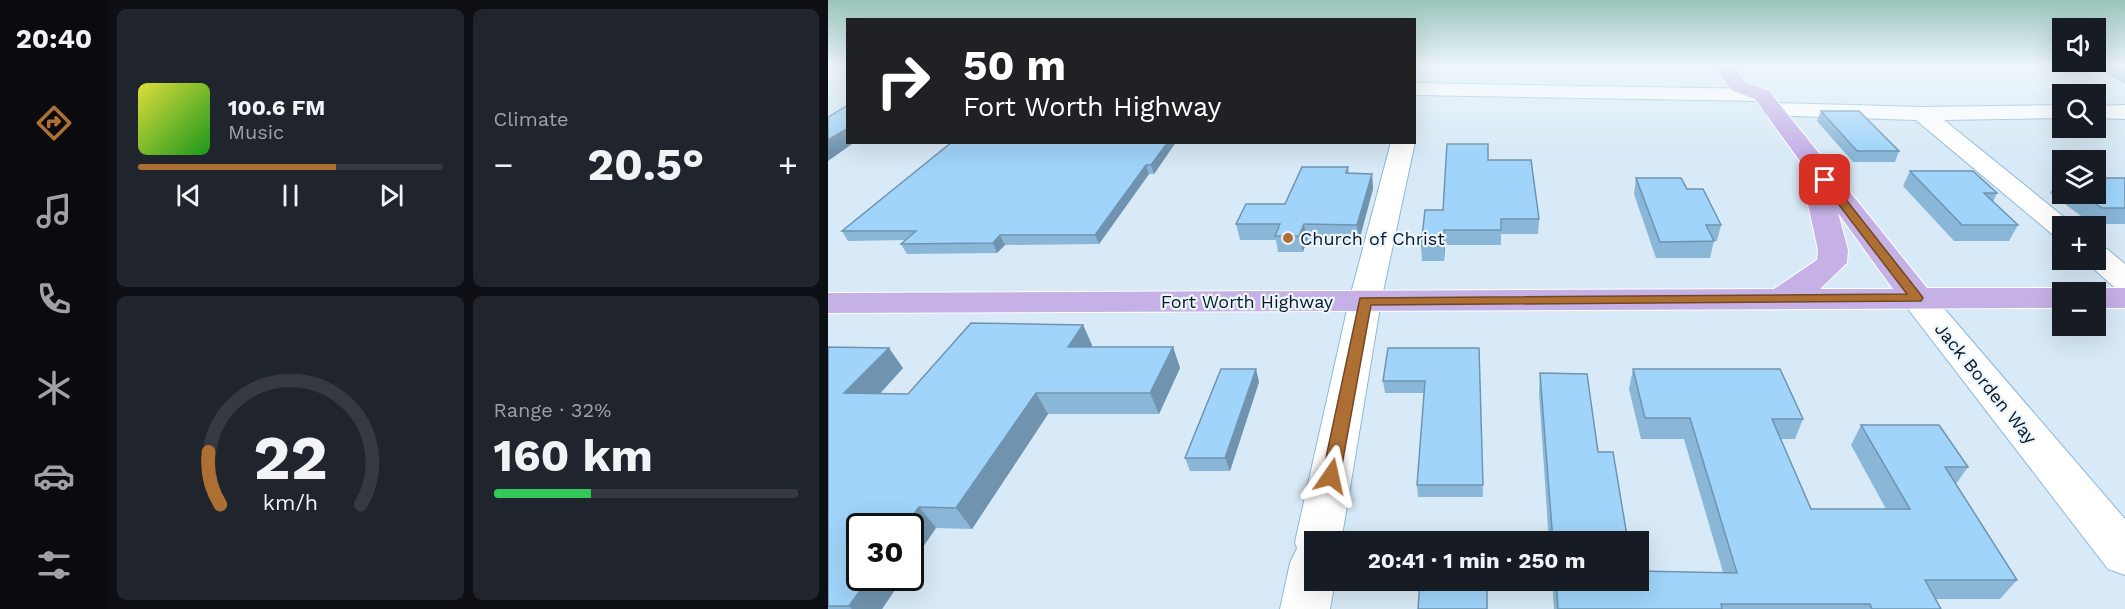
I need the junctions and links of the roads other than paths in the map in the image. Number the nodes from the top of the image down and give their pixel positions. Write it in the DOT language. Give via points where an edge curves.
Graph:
graph roads {
  1 [pos="1766,94"];
  2 [pos="1776,94"];
  3 [pos="2052,111"];
  4 [pos="2106,112"];
  5 [pos="2125,112"];
  6 [pos="1922,114"];
  7 [pos="1402,144"];
  8 [pos="1812,163"];
  9 [pos="2052,220"];
  10 [pos="2106,264"];
  11 [pos="2125,280"];
  12 [pos="1917,298"];
  13 [pos="2052,298"];
  14 [pos="2106,298"];
  15 [pos="2125,298"];
  16 [pos="1781,299"];
  17 [pos="1365,301"];
  18 [pos="828,303"];
  19 [pos="1320,531"];
  20 [pos="2125,554"];
  21 [pos="1309,591"];
  22 [pos="1305,609"];
  1 -- 8 [label="main road, Jack Borden Way"];
  2 -- 6 [label="street"];
  3 -- 6 [label="street"];
  4 -- 5 [label="street"];
  6 -- 9 [label="street"];
  7 -- 17 [label="street"];
  8 -- 12 [label="main road, Jack Borden Way"];
  8 -- 16 [label="main road" via="1833,250 1832,263"];
  10 -- 11 [label="street"];
  12 -- 13 [label="main road, Fort Worth Highway"];
  12 -- 16 [label="main road, Fort Worth Highway"];
  12 -- 20 [label="street, Jack Borden Way"];
  14 -- 15 [label="main road"];
  16 -- 17 [label="main road, Fort Worth Highway"];
  17 -- 18 [label="main road, Fort Worth Highway"];
  17 -- 19 [label="street"];
  21 -- 22 [label="street"];
}
